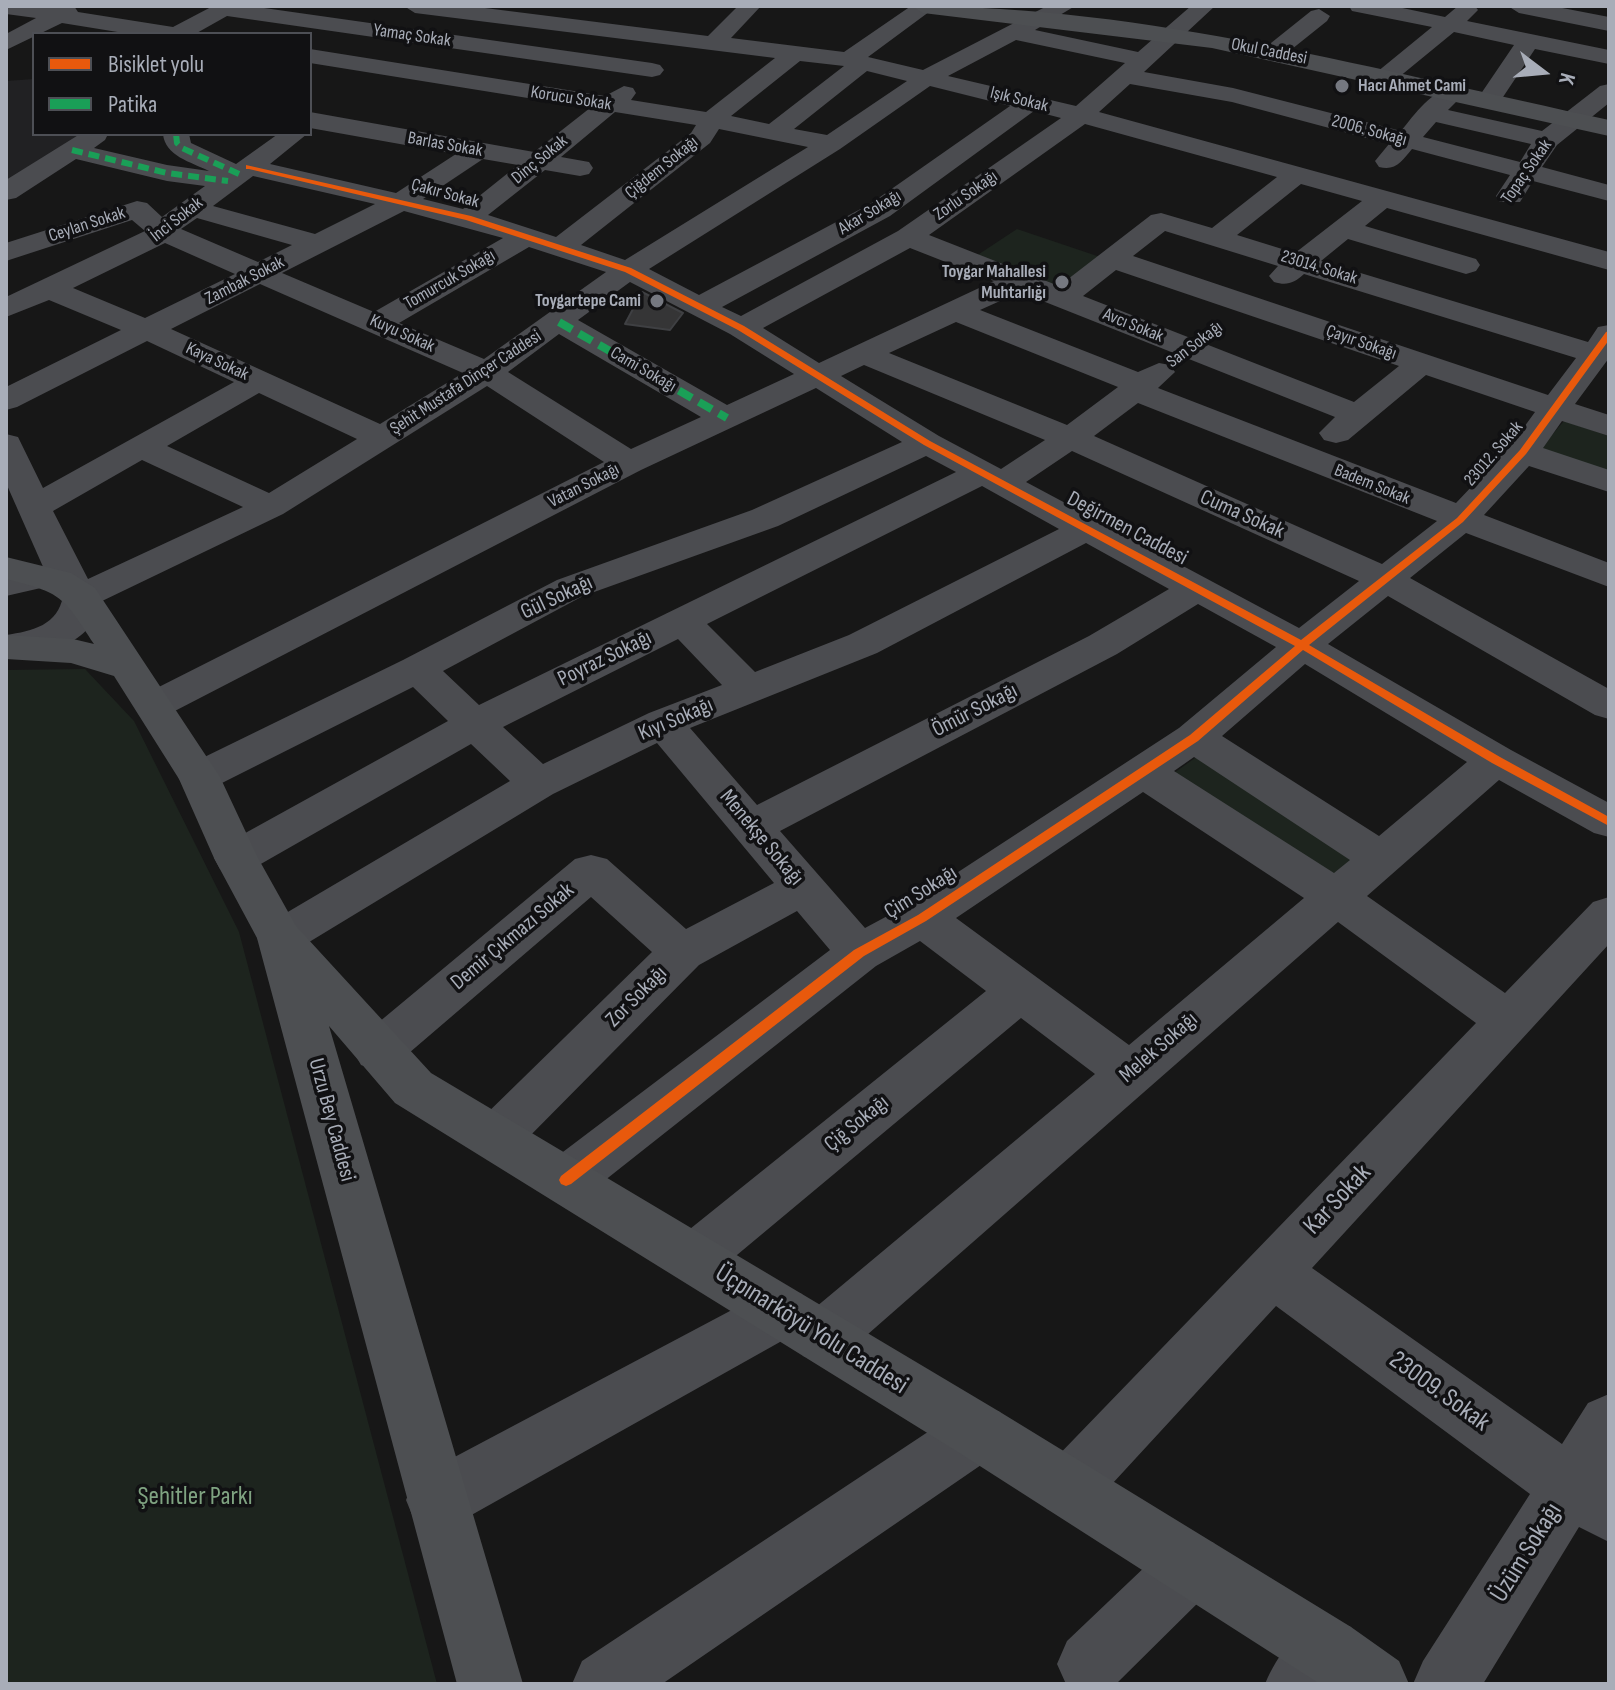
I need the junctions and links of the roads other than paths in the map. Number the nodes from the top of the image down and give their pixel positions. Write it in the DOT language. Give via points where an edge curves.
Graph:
graph roads {
  1 [pos="415,6"];
  2 [pos="583,6"];
  3 [pos="750,6"];
  4 [pos="925,6"];
  5 [pos="1169,6"];
  6 [pos="1360,6"];
  7 [pos="1472,6"];
  8 [pos="1519,6"];
  9 [pos="6,7"];
  10 [pos="969,8"];
  11 [pos="466,9"];
  12 [pos="1201,9"];
  13 [pos="1558,10"];
  14 [pos="68,11"];
  15 [pos="657,15"];
  16 [pos="1319,16"];
  17 [pos="1040,20"];
  18 [pos="559,24"];
  19 [pos="1450,24"];
  20 [pos="1609,24"];
  21 [pos="166,32"];
  22 [pos="179,32"];
  23 [pos="636,34"];
  24 [pos="1173,35"];
  25 [pos="426,38"];
  26 [pos="1529,40"];
  27 [pos="6,43"];
  28 [pos="700,43"];
  29 [pos="1274,52"];
  30 [pos="1605,52"];
  31 [pos="796,53"];
  32 [pos="312,56"];
  33 [pos="856,62"];
  34 [pos="385,68"];
  35 [pos="1135,68"];
  36 [pos="652,70"];
  37 [pos="928,77"];
  38 [pos="1385,77"];
  39 [pos="361,86"];
  40 [pos="1609,91"];
  41 [pos="1453,93"];
  42 [pos="1488,101"];
  43 [pos="337,103"];
  44 [pos="1030,103"];
  45 [pos="609,105"];
  46 [pos="1430,113"];
  47 [pos="1081,115"];
  48 [pos="1570,119"];
  49 [pos="312,120"];
  50 [pos="711,120"];
  51 [pos="312,125"];
  52 [pos="1609,128"];
  53 [pos="776,131"];
  54 [pos="95,136"];
  55 [pos="176,136"];
  56 [pos="291,136"];
  57 [pos="1406,140"];
  58 [pos="1547,140"];
  59 [pos="831,144"];
  60 [pos="72,150"];
  61 [pos="477,151"];
  62 [pos="539,162"];
  63 [pos="580,168"];
  64 [pos="1526,172"];
  65 [pos="239,174"];
  66 [pos="1296,175"];
  67 [pos="1407,178"];
  68 [pos="1374,187"];
  69 [pos="1597,190"];
  70 [pos="6,192"];
  71 [pos="1477,196"];
  72 [pos="403,201"];
  73 [pos="192,208"];
  74 [pos="1243,217"];
  75 [pos="468,218"];
  76 [pos="1498,221"];
  77 [pos="1271,225"];
  78 [pos="1557,228"];
  79 [pos="161,231"];
  80 [pos="908,237"];
  81 [pos="1218,237"];
  82 [pos="524,238"];
  83 [pos="1318,241"];
  84 [pos="319,244"];
  85 [pos="560,248"];
  86 [pos="6,252"];
  87 [pos="1113,259"];
  88 [pos="1609,261"];
  89 [pos="1466,265"];
  90 [pos="628,270"];
  91 [pos="261,273"];
  92 [pos="1019,281"];
  93 [pos="49,289"];
  94 [pos="1062,298"];
  95 [pos="1429,302"];
  96 [pos="701,306"];
  97 [pos="6,308"];
  98 [pos="953,310"];
  99 [pos="559,322"];
  100 [pos="376,323"];
  101 [pos="1220,327"];
  102 [pos="741,328"];
  103 [pos="147,330"];
  104 [pos="1603,344"];
  105 [pos="861,353"];
  106 [pos="1421,363"];
  107 [pos="487,372"];
  108 [pos="817,374"];
  109 [pos="258,381"];
  110 [pos="1139,388"];
  111 [pos="6,400"];
  112 [pos="1555,409"];
  113 [pos="1358,415"];
  114 [pos="727,418"];
  115 [pos="1609,426"];
  116 [pos="383,438"];
  117 [pos="1070,438"];
  118 [pos="927,443"];
  119 [pos="6,444"];
  120 [pos="142,447"];
  121 [pos="1523,452"];
  122 [pos="1305,458"];
  123 [pos="629,463"];
  124 [pos="992,479"];
  125 [pos="1609,482"];
  126 [pos="34,507"];
  127 [pos="271,507"];
  128 [pos="1460,520"];
  129 [pos="1086,529"];
  130 [pos="1609,576"];
  131 [pos="1385,579"];
  132 [pos="42,583"];
  133 [pos="1196,589"];
  134 [pos="683,622"];
  135 [pos="1302,645"];
  136 [pos="7,647"];
  137 [pos="417,669"];
  138 [pos="142,686"];
  139 [pos="749,689"];
  140 [pos="1609,706"];
  141 [pos="663,723"];
  142 [pos="475,724"];
  143 [pos="1194,738"];
  144 [pos="1496,760"];
  145 [pos="1144,772"];
  146 [pos="199,777"];
  147 [pos="538,784"];
  148 [pos="1609,822"];
  149 [pos="751,827"];
  150 [pos="236,858"];
  151 [pos="1381,858"];
  152 [pos="803,888"];
  153 [pos="1336,897"];
  154 [pos="1609,914"];
  155 [pos="922,918"];
  156 [pos="280,938"];
  157 [pos="682,952"];
  158 [pos="859,953"];
  159 [pos="1020,991"];
  160 [pos="1507,1020"];
  161 [pos="378,1051"];
  162 [pos="1131,1073"];
  163 [pos="495,1138"];
  164 [pos="566,1180"];
  165 [pos="694,1258"];
  166 [pos="1272,1271"];
  167 [pos="802,1324"];
  168 [pos="1609,1423"];
  169 [pos="979,1432"];
  170 [pos="1068,1488"];
  171 [pos="1589,1499"];
  172 [pos="437,1500"];
  173 [pos="1192,1565"];
  174 [pos="1334,1673"];
  175 [pos="1088,1677"];
  176 [pos="490,1684"];
  177 [pos="605,1684"];
  178 [pos="1446,1684"];
  1 -- 11 [label="street, Işık Sokak"];
  2 -- 18 [label="street"];
  3 -- 28 [label="street, Dinç Sokak"];
  4 -- 10 [label="main road, Okul Caddesi"];
  4 -- 33 [label="street"];
  5 -- 12 [label="street"];
  6 -- 19 [label="street"];
  7 -- 19 [label="street"];
  8 -- 13 [label="street"];
  9 -- 14 [label="street"];
  10 -- 17 [label="main road, Okul Caddesi"];
  11 -- 18 [label="street, Işık Sokak"];
  11 -- 25 [label="street"];
  12 -- 24 [label="street, Zorlu Sokağı"];
  13 -- 20 [label="street"];
  14 -- 21 [label="street"];
  14 -- 27 [label="street"];
  15 -- 23 [label="street"];
  16 -- 29 [label="street"];
  17 -- 24 [label="main road, Okul Caddesi"];
  17 -- 35 [label="street, 2006. Sokağı"];
  17 -- 37 [label="street, Şehit Mustafa Dinçer Caddesi"];
  18 -- 23 [label="street, Işık Sokak"];
  19 -- 26 [label="street"];
  19 -- 38 [label="street"];
  22 -- 25 [label="street, Yamaç Sokak" via="224,9"];
  23 -- 28 [label="street, Işık Sokak"];
  24 -- 29 [label="main road, Okul Caddesi"];
  24 -- 35 [label="street, Zorlu Sokağı"];
  25 -- 34 [label="street"];
  25 -- 36 [label="street, Yamaç Sokak"];
  26 -- 30 [label="street"];
  26 -- 42 [label="street"];
  28 -- 31 [label="street, Işık Sokak"];
  28 -- 36 [label="street, Dinç Sokak"];
  29 -- 38 [label="main road, Okul Caddesi"];
  31 -- 33 [label="street, Işık Sokak"];
  31 -- 50 [label="street, Çiğdem Sokağı"];
  32 -- 34 [label="street, Korucu Sokak"];
  33 -- 37 [label="street, Işık Sokak"];
  33 -- 53 [label="street"];
  34 -- 39 [label="street"];
  34 -- 45 [label="street, Korucu Sokak"];
  35 -- 47 [label="street, Zorlu Sokağı"];
  35 -- 57 [label="street, 2006. Sokağı"];
  36 -- 45 [label="street, Dinç Sokak"];
  37 -- 44 [label="street, Işık Sokak"];
  37 -- 59 [label="street, Şehit Mustafa Dinçer Caddesi"];
  38 -- 41 [label="main road, Okul Caddesi"];
  40 -- 48 [label="street, Topaç Sokak"];
  41 -- 42 [label="main road, Okul Caddesi"];
  41 -- 46 [label="street, San Sokağı"];
  42 -- 48 [label="main road, Okul Caddesi"];
  43 -- 49 [label="street, İnci Sokak"];
  44 -- 47 [label="street, Işık Sokak"];
  44 -- 96 [label="street, Akar Sokağı" via="880,210"];
  45 -- 50 [label="street, Korucu Sokak"];
  45 -- 62 [label="street, Dinç Sokak"];
  46 -- 57 [label="street, San Sokağı"];
  46 -- 58 [label="street"];
  47 -- 66 [label="street, Işık Sokak"];
  47 -- 80 [label="street, Zorlu Sokağı"];
  48 -- 52 [label="main road, Okul Caddesi"];
  48 -- 58 [label="street, Topaç Sokak"];
  50 -- 53 [label="street, Korucu Sokak"];
  50 -- 85 [label="street, Çiğdem Sokağı" via="701,138"];
  51 -- 61 [label="street, Barlas Sokak"];
  53 -- 59 [label="street, Korucu Sokak"];
  54 -- 60 [label="street"];
  55 -- 65 [label="street" via="185,150"];
  56 -- 65 [label="street, İnci Sokak"];
  57 -- 64 [label="street, 2006. Sokağı"];
  57 -- 68 [label="street, San Sokağı"];
  58 -- 64 [label="street, Topaç Sokak"];
  59 -- 90 [label="street, Şehit Mustafa Dinçer Caddesi"];
  60 -- 65 [label="street" via="167,173"];
  60 -- 70 [label="street"];
  61 -- 62 [label="street, Barlas Sokak"];
  61 -- 72 [label="street, Zambak Sokak"];
  62 -- 63 [label="street, Barlas Sokak"];
  62 -- 75 [label="street, Dinç Sokak"];
  64 -- 69 [label="street, 2006. Sokağı"];
  64 -- 76 [label="street, Topaç Sokak"];
  65 -- 72 [label="street, Çakır Sokak"];
  65 -- 73 [label="street, İnci Sokak"];
  66 -- 68 [label="street, Işık Sokak"];
  66 -- 74 [label="street"];
  67 -- 68 [label="street"];
  68 -- 76 [label="street, Işık Sokak"];
  68 -- 83 [label="street, San Sokağı"];
  69 -- 78 [label="street"];
  71 -- 76 [label="street"];
  72 -- 75 [label="street, Çakır Sokak"];
  72 -- 84 [label="street, Zambak Sokak"];
  73 -- 79 [label="street, İnci Sokak"];
  73 -- 84 [label="street"];
  74 -- 77 [label="street"];
  74 -- 81 [label="street"];
  75 -- 82 [label="street, Çakır Sokak"];
  76 -- 78 [label="street, Işık Sokak"];
  76 -- 89 [label="street, Topaç Sokak"];
  78 -- 88 [label="street, Işık Sokak"];
  79 -- 86 [label="street, Ceylan Sokak" via="137,209"];
  79 -- 91 [label="street, Kuyu Sokak"];
  79 -- 93 [label="street, İnci Sokak" via="150,242"];
  80 -- 92 [label="street, Avcı Sokak"];
  80 -- 102 [label="street, Zorlu Sokağı"];
  81 -- 83 [label="street, 23014. Sokak"];
  81 -- 87 [label="street, 23014. Sokak" via="1161,221"];
  82 -- 85 [label="street, Çakır Sokak"];
  82 -- 100 [label="street, Tomurcuk Sokağı"];
  83 -- 89 [label="street"];
  83 -- 95 [label="street, 23014. Sokak"];
  83 -- 101 [label="street, San Sokağı"];
  84 -- 91 [label="street, Zambak Sokak"];
  85 -- 90 [label="street, Çakır Sokak"];
  87 -- 94 [label="street, 23014. Sokak"];
  87 -- 101 [label="street, Çayır Sokağı"];
  89 -- 95 [label="street, Topaç Sokak"];
  90 -- 96 [label="street, Değirmen Caddesi"];
  90 -- 99 [label="street, Şehit Mustafa Dinçer Caddesi"];
  91 -- 100 [label="street, Kuyu Sokak"];
  91 -- 103 [label="street, Zambak Sokak"];
  92 -- 94 [label="street, Avcı Sokak"];
  92 -- 98 [label="street, Vatan Sokağı"];
  93 -- 97 [label="street, İnci Sokak"];
  93 -- 103 [label="street, Kaya Sokak"];
  94 -- 101 [label="street, Avcı Sokak"];
  95 -- 104 [label="street, 23014. Sokak"];
  96 -- 102 [label="street, Değirmen Caddesi"];
  98 -- 105 [label="street, Vatan Sokağı"];
  98 -- 110 [label="street, Badem Sokak"];
  99 -- 107 [label="street, Şehit Mustafa Dinçer Caddesi"];
  99 -- 114 [label="street, Cami Sokağı"];
  100 -- 107 [label="street, Kuyu Sokak"];
  101 -- 106 [label="street, Çayır Sokağı"];
  101 -- 110 [label="street, San Sokağı"];
  101 -- 113 [label="street, Avcı Sokak"];
  102 -- 108 [label="street, Değirmen Caddesi"];
  103 -- 109 [label="street, Kaya Sokak"];
  103 -- 111 [label="street, Zambak Sokak"];
  104 -- 112 [label="street, 23012. Sokak"];
  105 -- 108 [label="street, Vatan Sokağı"];
  105 -- 117 [label="street, Cuma Sokak"];
  106 -- 112 [label="street, Çayır Sokağı"];
  106 -- 113 [label="street"];
  107 -- 116 [label="street, Şehit Mustafa Dinçer Caddesi"];
  107 -- 123 [label="street, Kuyu Sokak"];
  108 -- 114 [label="street, Vatan Sokağı"];
  108 -- 118 [label="street, Değirmen Caddesi"];
  109 -- 116 [label="street, Kaya Sokak"];
  109 -- 120 [label="street"];
  110 -- 117 [label="street, San Sokağı"];
  110 -- 122 [label="street, Badem Sokak"];
  112 -- 115 [label="street, Çayır Sokağı"];
  112 -- 121 [label="street, 23012. Sokak"];
  113 -- 122 [label="street"];
  114 -- 123 [label="street, Vatan Sokağı"];
  116 -- 127 [label="street, Şehit Mustafa Dinçer Caddesi"];
  117 -- 124 [label="street, San Sokağı"];
  117 -- 131 [label="street, Cuma Sokak"];
  118 -- 124 [label="street, Değirmen Caddesi"];
  118 -- 137 [label="street, Gül Sokağı" via="765,518 570,588"];
  119 -- 126 [label="street"];
  120 -- 126 [label="street"];
  120 -- 127 [label="street"];
  121 -- 125 [label="street"];
  121 -- 128 [label="street, 23012. Sokak"];
  122 -- 128 [label="street, Badem Sokak"];
  123 -- 138 [label="street, Vatan Sokağı"];
  124 -- 129 [label="street, Değirmen Caddesi"];
  124 -- 134 [label="street, Poyraz Sokağı"];
  126 -- 132 [label="street" via="58,562"];
  127 -- 132 [label="street, Şehit Mustafa Dinçer Caddesi"];
  128 -- 130 [label="street, Badem Sokak"];
  128 -- 131 [label="street, 23012. Sokak"];
  129 -- 133 [label="street, Değirmen Caddesi"];
  129 -- 139 [label="street, Kıyı Sokağı" via="863,644"];
  131 -- 135 [label="street, 23012. Sokak"];
  131 -- 140 [label="street, Cuma Sokak"];
  132 -- 136 [label="street" via="82,607 76,618 46,639"];
  132 -- 138 [label="main road, Urzu Bey Caddesi"];
  133 -- 135 [label="street, Değirmen Caddesi"];
  133 -- 149 [label="street, Ömür Sokağı" via="1103,645"];
  134 -- 139 [label="street"];
  134 -- 142 [label="street, Poyraz Sokağı"];
  135 -- 143 [label="street, Çim Sokağı"];
  135 -- 144 [label="street, Değirmen Caddesi"];
  136 -- 138 [label="main road" via="73,651"];
  137 -- 142 [label="street"];
  137 -- 146 [label="street, Gül Sokağı"];
  138 -- 146 [label="main road, Urzu Bey Caddesi"];
  139 -- 141 [label="street, Kıyı Sokağı"];
  141 -- 147 [label="street, Kıyı Sokağı"];
  141 -- 149 [label="street, Menekşe Sokağı"];
  142 -- 147 [label="street"];
  142 -- 150 [label="street, Poyraz Sokağı"];
  143 -- 145 [label="street, Çim Sokağı"];
  143 -- 151 [label="street"];
  144 -- 148 [label="street, Değirmen Caddesi"];
  144 -- 151 [label="street, Melek Sokağı"];
  145 -- 153 [label="street"];
  145 -- 155 [label="street, Çim Sokağı"];
  146 -- 150 [label="main road, Urzu Bey Caddesi"];
  147 -- 156 [label="street, Kıyı Sokağı"];
  149 -- 152 [label="street, Menekşe Sokağı"];
  150 -- 156 [label="main road, Urzu Bey Caddesi"];
  151 -- 153 [label="street, Melek Sokağı"];
  152 -- 157 [label="street, Zor Sokağı"];
  152 -- 158 [label="street, Menekşe Sokağı"];
  153 -- 160 [label="street"];
  153 -- 162 [label="street, Melek Sokağı"];
  154 -- 160 [label="street, Kar Sokak"];
  155 -- 158 [label="street, Çim Sokağı"];
  155 -- 159 [label="street"];
  156 -- 161 [label="main road, Üçpınarköyü Yolu Caddesi"];
  156 -- 172 [label="main road, Urzu Bey Caddesi"];
  157 -- 161 [label="street, Demir Çıkmazı Sokak" via="591,871"];
  157 -- 163 [label="street, Zor Sokağı"];
  158 -- 164 [label="street, Çim Sokağı"];
  159 -- 162 [label="street"];
  159 -- 165 [label="street, Çiğ Sokağı"];
  160 -- 166 [label="street, Kar Sokak"];
  161 -- 163 [label="main road, Üçpınarköyü Yolu Caddesi" via="413,1088"];
  162 -- 167 [label="street, Melek Sokağı"];
  163 -- 164 [label="main road, Üçpınarköyü Yolu Caddesi"];
  164 -- 165 [label="main road, Üçpınarköyü Yolu Caddesi"];
  165 -- 167 [label="main road, Üçpınarköyü Yolu Caddesi"];
  166 -- 170 [label="street, Kar Sokak"];
  166 -- 171 [label="street, 23009. Sokak"];
  167 -- 169 [label="main road, Üçpınarköyü Yolu Caddesi"];
  167 -- 172 [label="street, Melek Sokağı"];
  168 -- 171 [label="street, Üzüm Sokağı"];
  169 -- 170 [label="main road, Üçpınarköyü Yolu Caddesi"];
  169 -- 177 [label="street"];
  170 -- 173 [label="main road, Üçpınarköyü Yolu Caddesi"];
  171 -- 178 [label="street, Üzüm Sokağı"];
  172 -- 176 [label="main road, Urzu Bey Caddesi"];
  173 -- 174 [label="main road, Üçpınarköyü Yolu Caddesi"];
  173 -- 175 [label="street"];
}
